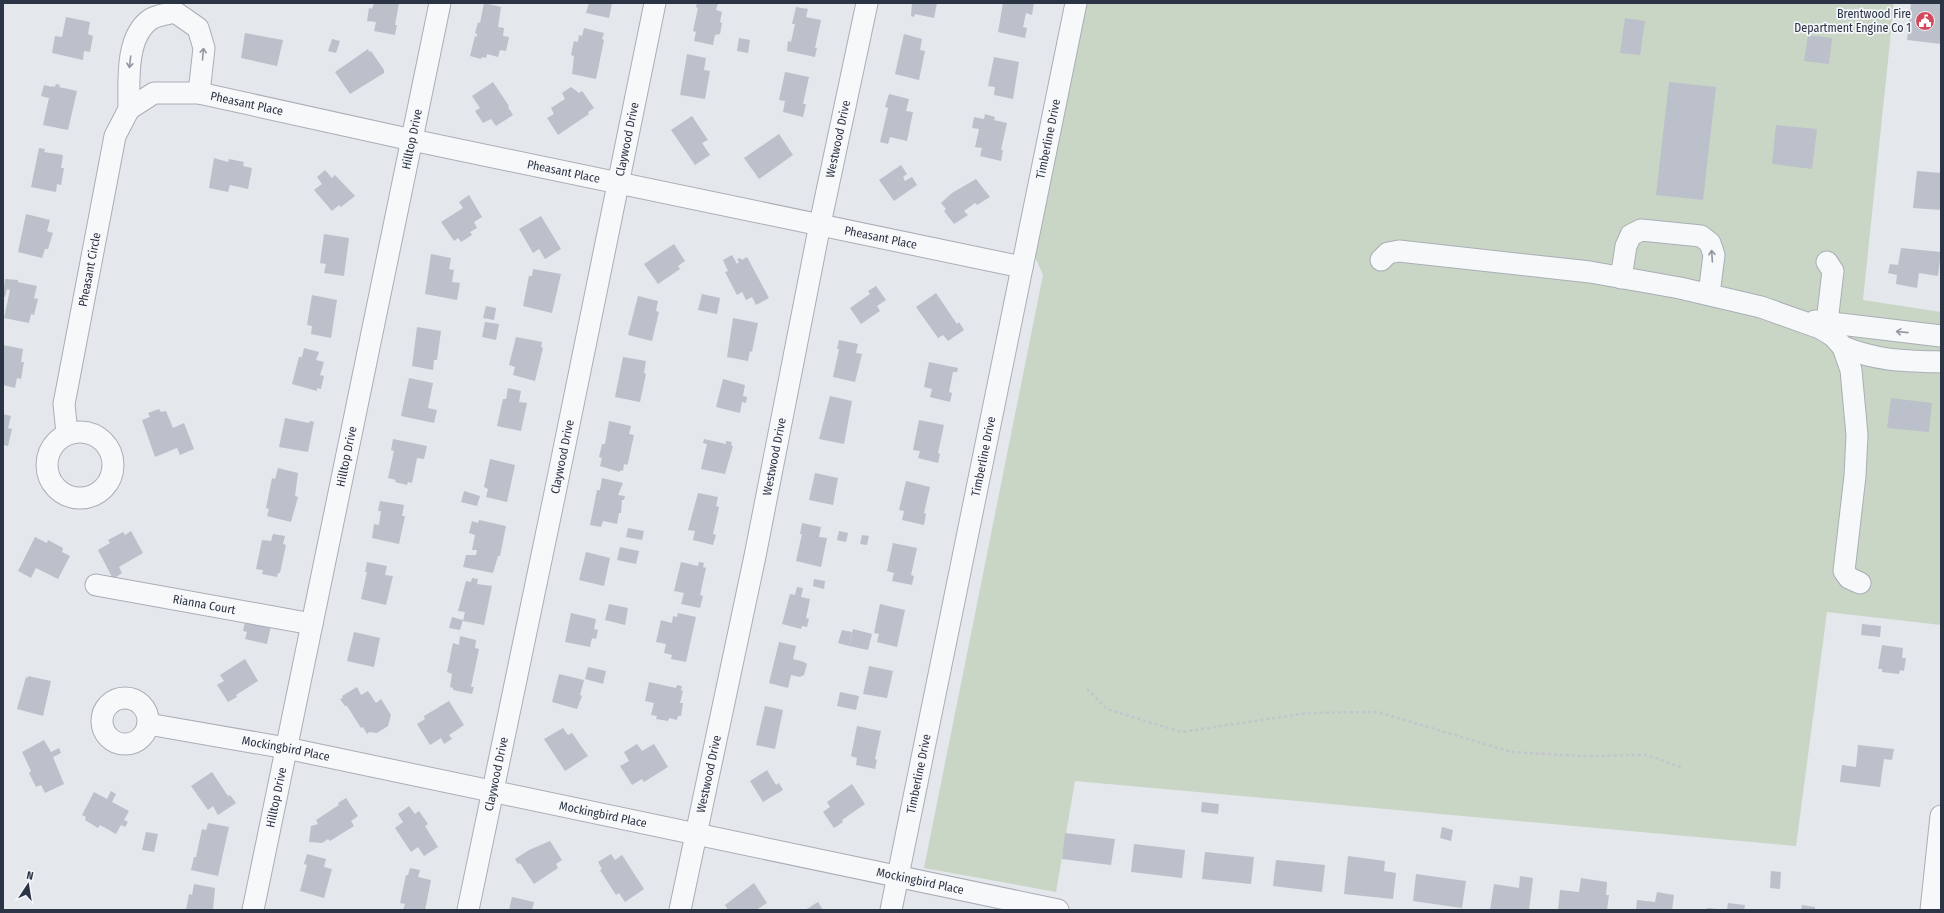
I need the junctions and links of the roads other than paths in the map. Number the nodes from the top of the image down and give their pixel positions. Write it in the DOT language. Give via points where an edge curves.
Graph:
graph roads {
  1 [pos="440,3"];
  2 [pos="655,3"];
  3 [pos="867,3"];
  4 [pos="1076,3"];
  5 [pos="199,93"];
  6 [pos="129,109"];
  7 [pos="412,140"];
  8 [pos="618,183"];
  9 [pos="820,224"];
  10 [pos="1381,260"];
  11 [pos="1828,262"];
  12 [pos="1022,267"];
  13 [pos="1621,278"];
  14 [pos="1709,294"];
  15 [pos="1789,317"];
  16 [pos="1827,322"];
  17 [pos="1941,336"];
  18 [pos="1843,347"];
  19 [pos="1941,362"];
  20 [pos="67,434"];
  21 [pos="1860,583"];
  22 [pos="96,585"];
  23 [pos="312,624"];
  24 [pos="148,724"];
  25 [pos="286,748"];
  26 [pos="493,792"];
  27 [pos="1941,816"];
  28 [pos="696,834"];
  29 [pos="1940,848"];
  30 [pos="898,876"];
  31 [pos="253,910"];
  32 [pos="468,910"];
  33 [pos="680,910"];
  34 [pos="892,910"];
  35 [pos="1058,910"];
  36 [pos="1931,910"];
  1 -- 7 [label="street, Hilltop Drive"];
  2 -- 8 [label="street, Claywood Drive"];
  3 -- 9 [label="street, Westwood Drive"];
  4 -- 12 [label="street, Timberline Drive"];
  5 -- 6 [label="street, Pheasant Circle" via="154,93"];
  5 -- 6 [label="street, Pheasant Circle, one-way" via="204,48 198,28 175,12 151,19 140,30 132,49 129,67"];
  5 -- 7 [label="street, Pheasant Place"];
  6 -- 20 [label="street, Pheasant Circle" via="115,136 64,404"];
  7 -- 8 [label="street, Pheasant Place"];
  7 -- 23 [label="street, Hilltop Drive"];
  8 -- 9 [label="street, Pheasant Place"];
  8 -- 26 [label="street, Claywood Drive"];
  9 -- 12 [label="street, Pheasant Place"];
  9 -- 28 [label="street, Westwood Drive"];
  10 -- 13 [label="street" via="1388,253 1399,251 1590,272"];
  11 -- 16 [label="street" via="1833,271"];
  12 -- 30 [label="street, Timberline Drive"];
  13 -- 14 [label="street"];
  14 -- 13 [label="street, one-way" via="1714,255 1710,243 1701,236 1641,230 1631,235 1626,246"];
  14 -- 15 [label="street" via="1761,306"];
  15 -- 16 [label="street"];
  15 -- 18 [label="street" via="1820,328 1833,336"];
  17 -- 16 [label="street, one-way"];
  18 -- 19 [label="street" via="1863,355 1888,360"];
  18 -- 21 [label="street" via="1851,370 1856,435 1855,476 1844,571 1849,578"];
  22 -- 23 [label="street, Rianna Court"];
  23 -- 25 [label="street, Hilltop Drive"];
  24 -- 25 [label="street, Mockingbird Place"];
  25 -- 26 [label="street, Mockingbird Place"];
  25 -- 31 [label="street, Hilltop Drive"];
  26 -- 28 [label="street, Mockingbird Place"];
  26 -- 32 [label="street, Claywood Drive"];
  27 -- 29 [label="street"];
  28 -- 30 [label="street, Mockingbird Place"];
  28 -- 33 [label="street, Westwood Drive"];
  29 -- 36 [label="street"];
  30 -- 34 [label="street, Timberline Drive"];
  30 -- 35 [label="street, Mockingbird Place"];
}
